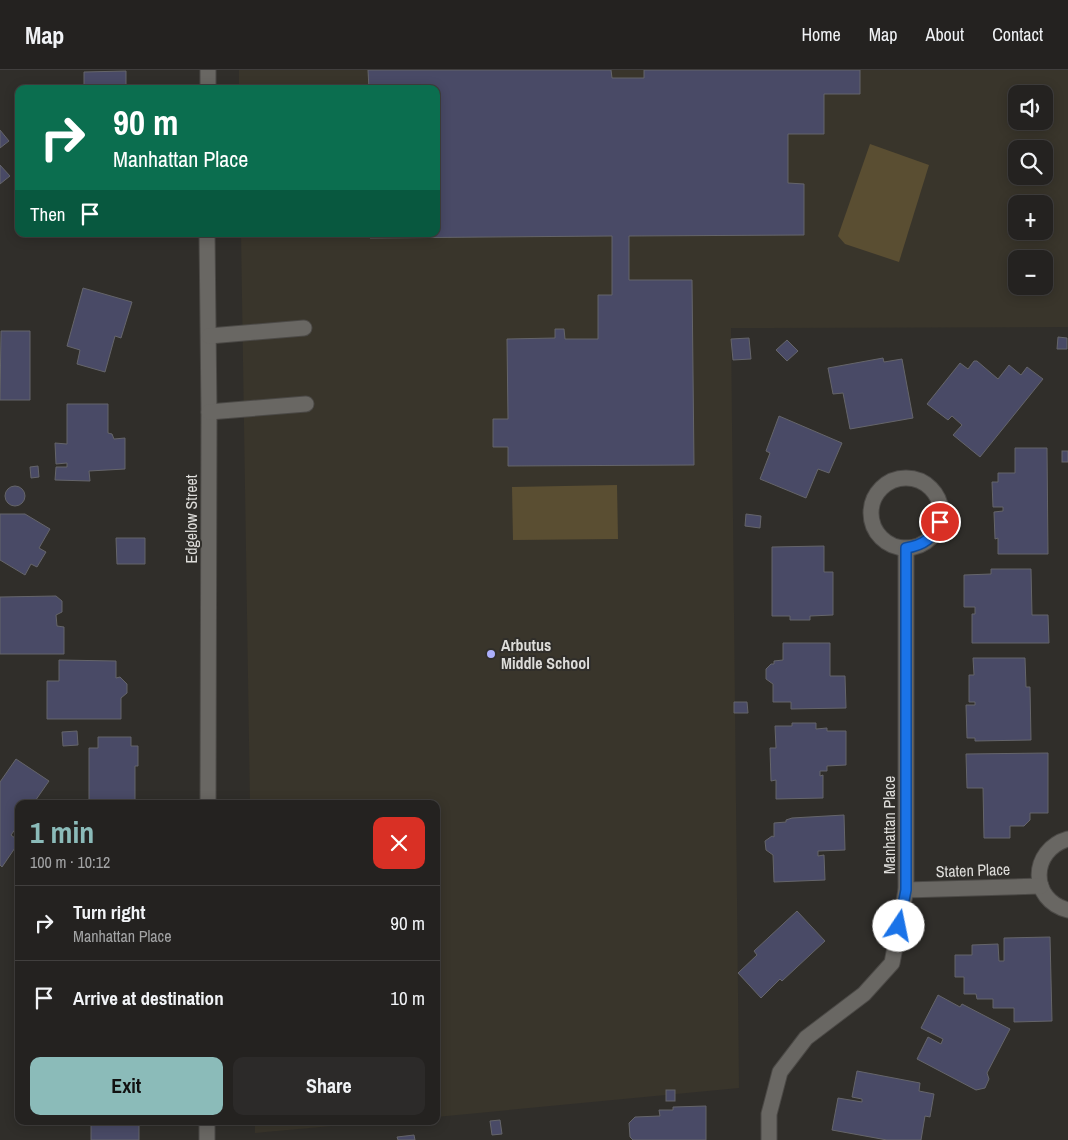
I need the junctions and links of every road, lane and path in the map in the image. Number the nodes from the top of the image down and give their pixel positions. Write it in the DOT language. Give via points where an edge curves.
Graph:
graph roads {
  1 [pos="208,70"];
  2 [pos="208,85"];
  3 [pos="207,237"];
  4 [pos="304,328"];
  5 [pos="209,336"];
  6 [pos="306,404"];
  7 [pos="209,412"];
  8 [pos="906,548"];
  9 [pos="208,800"];
  10 [pos="1068,839"];
  11 [pos="1041,886"];
  12 [pos="906,890"];
  13 [pos="1068,910"];
  14 [pos="207,1125"];
  15 [pos="207,1140"];
  16 [pos="769,1140"];
  1 -- 2 [label="street"];
  3 -- 5 [label="street, Edgelow Street"];
  4 -- 5 [label="street"];
  5 -- 7 [label="street, Edgelow Street"];
  6 -- 7 [label="street"];
  7 -- 9 [label="street, Edgelow Street"];
  8 -- 8 [label="street" via="928,541 936,532 941,510 932,489 911,478 899,478 884,486 873,500 871,512 875,528 885,541"];
  8 -- 12 [label="street, Manhattan Place"];
  10 -- 11 [label="street" via="1056,844 1041,862"];
  11 -- 12 [label="street, Staten Place"];
  11 -- 13 [label="street" via="1055,905"];
  12 -- 16 [label="street, Manhattan Place" via="892,963 864,994 806,1038 780,1072 769,1114"];
  14 -- 15 [label="street"];
}
